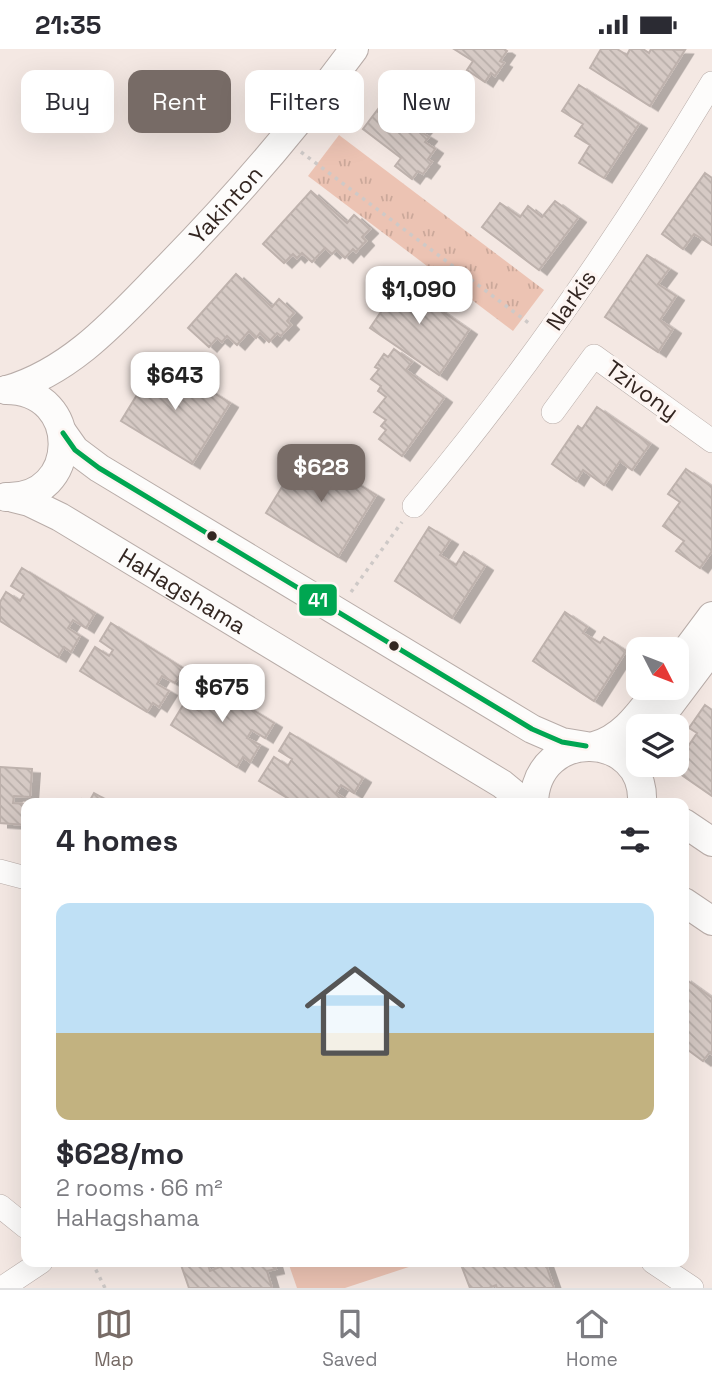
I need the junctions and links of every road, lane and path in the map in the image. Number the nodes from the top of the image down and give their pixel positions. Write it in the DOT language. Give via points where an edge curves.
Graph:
graph roads {
  1 [pos="354,49"];
  2 [pos="712,83"];
  3 [pos="284,139"];
  4 [pos="546,336"];
  5 [pos="86,348"];
  6 [pos="4,390"];
  7 [pos="553,412"];
  8 [pos="60,425"];
  9 [pos="712,441"];
  10 [pos="6,497"];
  11 [pos="414,506"];
  12 [pos="336,611"];
  13 [pos="712,616"];
  14 [pos="690,646"];
  15 [pos="712,649"];
  16 [pos="649,700"];
  17 [pos="663,714"];
  18 [pos="590,746"];
  19 [pos="626,764"];
  20 [pos="638,777"];
  21 [pos="519,798"];
  22 [pos="535,798"];
  23 [pos="655,798"];
  24 [pos="689,826"];
  25 [pos="712,842"];
  26 [pos="0,871"];
  27 [pos="21,877"];
  28 [pos="689,905"];
  29 [pos="712,921"];
  30 [pos="0,1206"];
  31 [pos="21,1223"];
  32 [pos="34,1267"];
  33 [pos="94,1267"];
  34 [pos="660,1267"];
  35 [pos="2,1288"];
  36 [pos="105,1288"];
  37 [pos="692,1288"];
  1 -- 3 [label="street, Yakinton"];
  2 -- 4 [label="street, Narkis" via="646,191"];
  3 -- 4 [label="path"];
  3 -- 5 [label="street, Yakinton" via="191,244"];
  4 -- 11 [label="street, Narkis"];
  5 -- 6 [label="street, Yakinton" via="49,373"];
  5 -- 8 [label="street, Yakinton" via="63,384"];
  6 -- 8 [label="street" via="39,398"];
  7 -- 9 [label="street, Tzivony" via="594,356"];
  8 -- 10 [label="street, Yakinton" via="64,449 55,473 36,490"];
  8 -- 12 [label="street" via="75,450 95,465"];
  10 -- 21 [label="street, HaHagshama" via="35,504 60,517"];
  11 -- 12 [label="path"];
  12 -- 18 [label="street" via="532,729 562,742"];
  13 -- 14 [label="street"];
  15 -- 17 [label="street"];
  16 -- 18 [label="street" via="628,726 607,742"];
  18 -- 19 [label="street" via="617,755"];
  18 -- 22 [label="street" via="562,753 548,764"];
  20 -- 23 [label="street"];
  24 -- 25 [label="street"];
  26 -- 27 [label="street"];
  28 -- 29 [label="street"];
  30 -- 31 [label="street"];
  32 -- 35 [label="street"];
  33 -- 36 [label="path"];
  34 -- 37 [label="street"];
}
